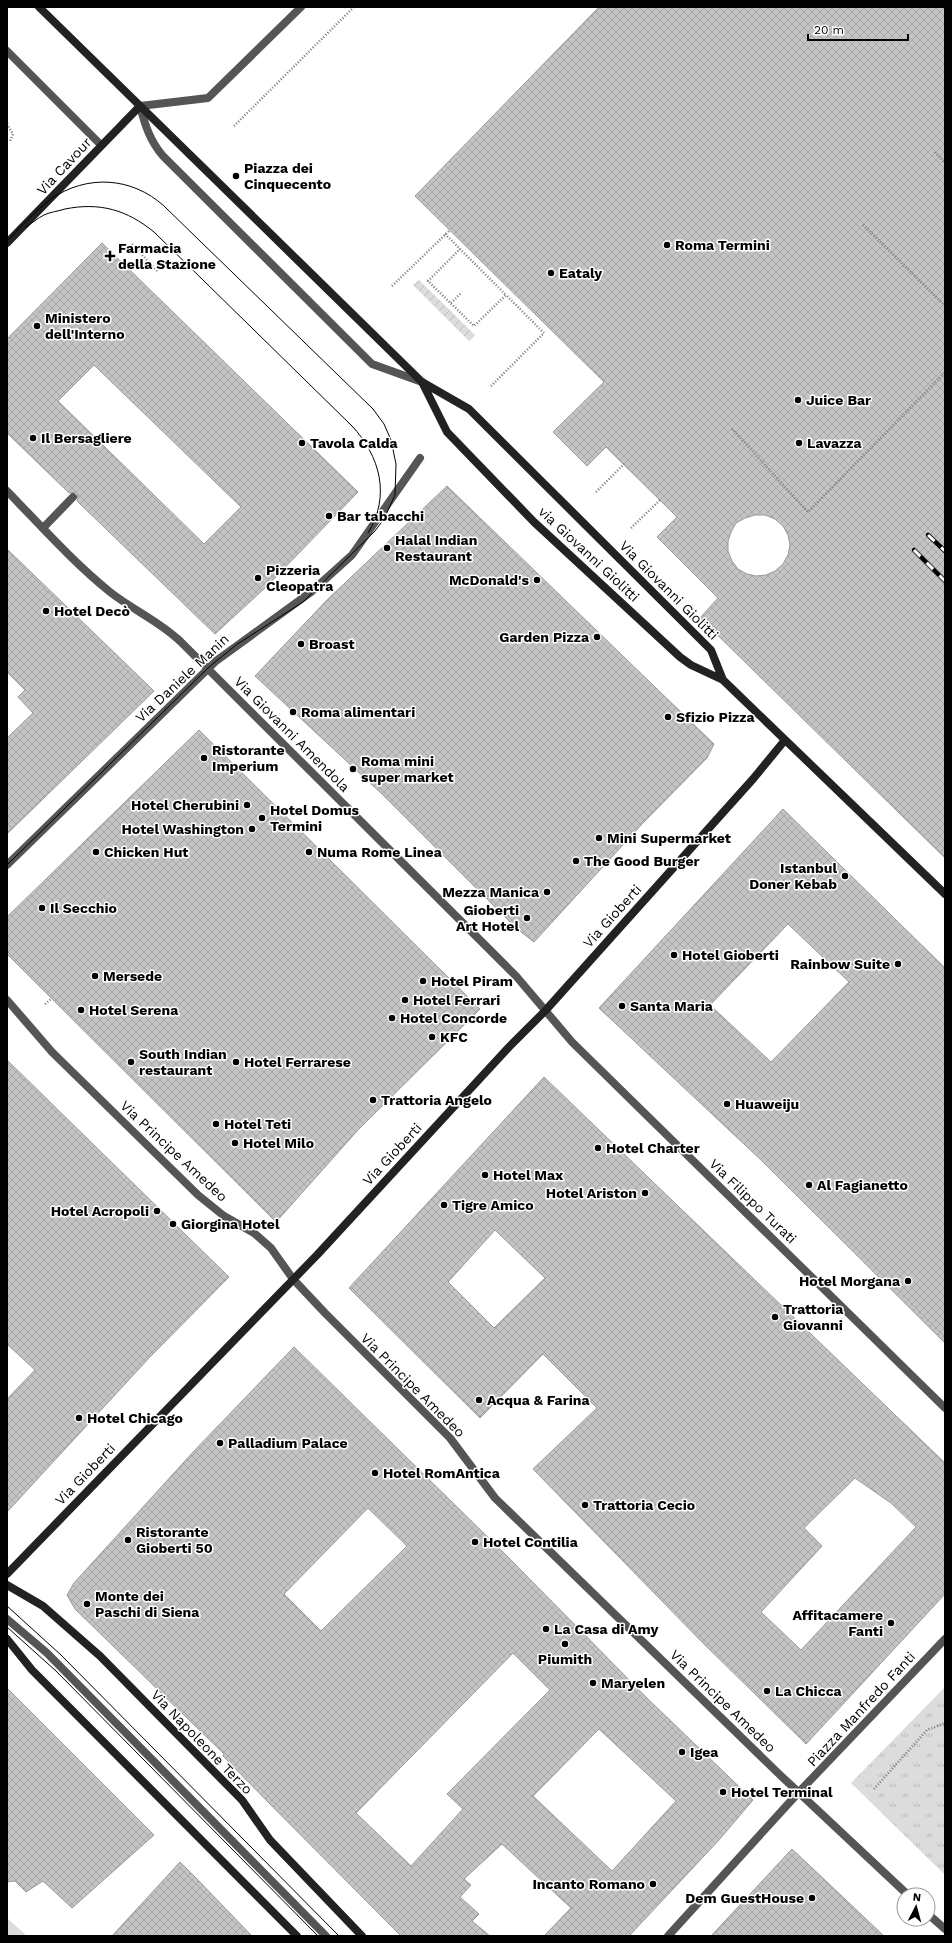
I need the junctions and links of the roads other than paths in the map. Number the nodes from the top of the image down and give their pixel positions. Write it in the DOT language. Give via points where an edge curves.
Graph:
graph roads {
  1 [pos="39,7"];
  2 [pos="301,7"];
  3 [pos="7,51"];
  4 [pos="140,106"];
  5 [pos="101,145"];
  6 [pos="7,243"];
  7 [pos="422,382"];
  8 [pos="420,458"];
  9 [pos="7,491"];
  10 [pos="73,497"];
  11 [pos="43,528"];
  12 [pos="208,668"];
  13 [pos="723,680"];
  14 [pos="785,740"];
  15 [pos="7,864"];
  16 [pos="945,894"];
  17 [pos="7,1000"];
  18 [pos="545,1011"];
  19 [pos="293,1279"];
  20 [pos="945,1408"];
  21 [pos="7,1574"];
  22 [pos="7,1585"];
  23 [pos="7,1619"];
  24 [pos="7,1639"];
  25 [pos="945,1639"];
  26 [pos="799,1792"];
  27 [pos="900,1887"];
  28 [pos="936,1922"];
  29 [pos="945,1930"];
  30 [pos="297,1936"];
  31 [pos="326,1936"];
  32 [pos="362,1936"];
  33 [pos="668,1936"];
  1 -- 4 [label="main road"];
  2 -- 4 [label="street" via="208,98"];
  3 -- 5 [label="street"];
  4 -- 5 [label="main road, Via Cavour"];
  4 -- 7 [label="main road"];
  4 -- 7 [label="street" via="149,136 163,156 372,364"];
  5 -- 6 [label="main road, Via Cavour"];
  7 -- 13 [label="main road, Via Giovanni Giolitti" via="469,409 711,650"];
  7 -- 13 [label="main road, via Giovanni Giolitti" via="447,432 534,522 669,648 691,665"];
  8 -- 12 [label="street, Via Daniele Manin" via="352,555 332,575"];
  9 -- 11 [label="street, Via Giovanni Amendola"];
  10 -- 11 [label="street"];
  11 -- 12 [label="street, Via Giovanni Amendola" via="103,586 168,630"];
  12 -- 15 [label="street, Via Daniele Manin"];
  12 -- 18 [label="street, Via Giovanni Amendola" via="516,976"];
  13 -- 14 [label="main road, Via Giovanni Giolitti"];
  14 -- 16 [label="main road, Via Giovanni Giolitti"];
  14 -- 18 [label="main road, Via Gioberti"];
  17 -- 19 [label="street, Via Principe Amedeo" via="52,1052 207,1203 254,1233 271,1248"];
  18 -- 19 [label="main road, Via Gioberti"];
  18 -- 20 [label="street, Via Filippo Turati" via="572,1042"];
  19 -- 21 [label="main road, Via Gioberti"];
  19 -- 26 [label="street, Via Principe Amedeo" via="450,1438 495,1498"];
  22 -- 32 [label="main road, Via Napoleone Terzo" via="43,1606 100,1656 242,1800 270,1840"];
  23 -- 31 [label="street" via="48,1653"];
  24 -- 30 [label="main road" via="32,1670"];
  25 -- 26 [label="street, Piazza Manfredo Fanti"];
  26 -- 27 [label="street"];
  26 -- 33 [label="street, Piazza Manfredo Fanti"];
  28 -- 29 [label="street"];
}
